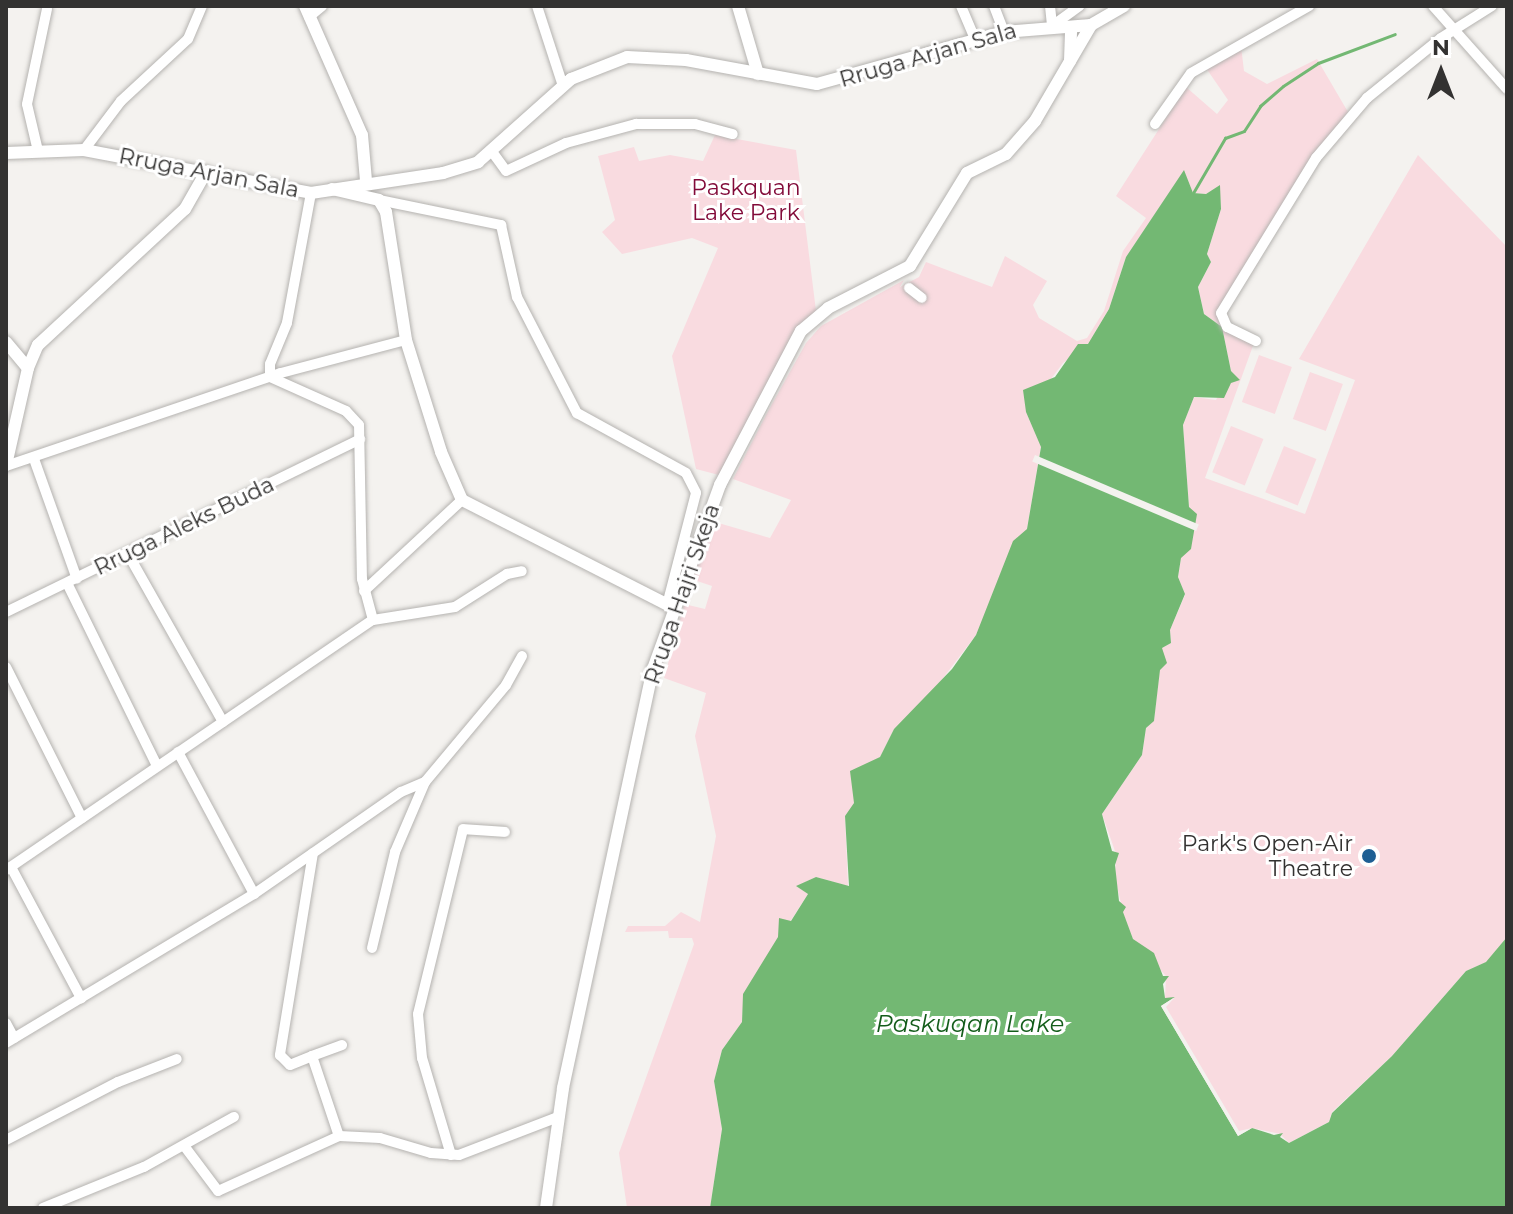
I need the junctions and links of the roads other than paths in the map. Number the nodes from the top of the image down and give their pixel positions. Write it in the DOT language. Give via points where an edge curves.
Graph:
graph roads {
  1 [pos="202,6"];
  2 [pos="322,6"];
  3 [pos="537,6"];
  4 [pos="738,6"];
  5 [pos="961,6"];
  6 [pos="994,6"];
  7 [pos="1050,6"];
  8 [pos="1080,6"];
  9 [pos="1124,6"];
  10 [pos="1309,6"];
  11 [pos="1433,6"];
  12 [pos="1492,6"];
  13 [pos="47,9"];
  14 [pos="307,12"];
  15 [pos="1091,25"];
  16 [pos="1052,26"];
  17 [pos="1071,27"];
  18 [pos="1455,30"];
  19 [pos="1004,32"];
  20 [pos="975,39"];
  21 [pos="1069,68"];
  22 [pos="758,74"];
  23 [pos="563,86"];
  24 [pos="1507,89"];
  25 [pos="1155,124"];
  26 [pos="733,134"];
  27 [pos="84,150"];
  28 [pos="38,151"];
  29 [pos="6,153"];
  30 [pos="493,153"];
  31 [pos="206,172"];
  32 [pos="366,181"];
  33 [pos="332,189"];
  34 [pos="311,193"];
  35 [pos="379,200"];
  36 [pos="909,288"];
  37 [pos="922,298"];
  38 [pos="406,340"];
  39 [pos="1256,341"];
  40 [pos="6,342"];
  41 [pos="28,368"];
  42 [pos="270,377"];
  43 [pos="360,439"];
  44 [pos="34,459"];
  45 [pos="6,466"];
  46 [pos="462,500"];
  47 [pos="128,554"];
  48 [pos="522,571"];
  49 [pos="72,581"];
  50 [pos="364,591"];
  51 [pos="669,606"];
  52 [pos="6,612"];
  53 [pos="373,620"];
  54 [pos="522,656"];
  55 [pos="6,667"];
  56 [pos="223,722"];
  57 [pos="178,752"];
  58 [pos="157,766"];
  59 [pos="425,782"];
  60 [pos="82,818"];
  61 [pos="505,832"];
  62 [pos="313,853"];
  63 [pos="8,868"];
  64 [pos="254,894"];
  65 [pos="372,948"];
  66 [pos="81,998"];
  67 [pos="6,1023"];
  68 [pos="10,1041"];
  69 [pos="342,1045"];
  70 [pos="312,1056"];
  71 [pos="177,1059"];
  72 [pos="234,1117"];
  73 [pos="558,1117"];
  74 [pos="339,1136"];
  75 [pos="6,1140"];
  76 [pos="185,1147"];
  77 [pos="451,1155"];
  78 [pos="43,1208"];
  79 [pos="546,1208"];
  1 -- 27 [label="street" via="188,39 96,127"];
  2 -- 14 [label="street"];
  3 -- 23 [label="street"];
  4 -- 22 [label="street"];
  5 -- 20 [label="street"];
  6 -- 19 [label="street"];
  7 -- 16 [label="street"];
  8 -- 16 [label="street"];
  9 -- 15 [label="street, Rruga Arjan Sala"];
  10 -- 25 [label="street" via="1191,73"];
  11 -- 18 [label="street"];
  12 -- 18 [label="street"];
  13 -- 28 [label="street" via="27,104"];
  14 -- 32 [label="street" via="362,135"];
  15 -- 17 [label="street, Rruga Arjan Sala"];
  15 -- 21 [label="street, Rruga Hajri Skeja"];
  16 -- 17 [label="street, Rruga Arjan Sala"];
  16 -- 19 [label="street, Rruga Arjan Sala"];
  17 -- 21 [label="street"];
  18 -- 24 [label="street"];
  18 -- 39 [label="street" via="1355,108 1316,158 1221,313 1227,327"];
  19 -- 20 [label="street, Rruga Arjan Sala"];
  20 -- 22 [label="street, Rruga Arjan Sala" via="837,82 806,84"];
  21 -- 51 [label="street, Rruga Hajri Skeja" via="1014,146 967,173 910,266 828,308 801,331 720,485"];
  22 -- 23 [label="street, Rruga Arjan Sala" via="644,56 608,62"];
  23 -- 30 [label="street, Rruga Arjan Sala"];
  26 -- 30 [label="street" via="695,124 636,124 566,143 506,171"];
  27 -- 28 [label="street, Rruga Arjan Sala"];
  27 -- 31 [label="street, Rruga Arjan Sala"];
  28 -- 29 [label="street, Rruga Arjan Sala"];
  30 -- 32 [label="street, Rruga Arjan Sala" via="443,173"];
  31 -- 34 [label="street, Rruga Arjan Sala"];
  31 -- 41 [label="street" via="185,209 38,345"];
  32 -- 33 [label="street, Rruga Arjan Sala"];
  33 -- 34 [label="street, Rruga Arjan Sala"];
  33 -- 35 [label="street"];
  34 -- 42 [label="street" via="287,323"];
  35 -- 38 [label="street" via="386,212"];
  35 -- 51 [label="street" via="501,225 517,297 577,413 686,473 696,493"];
  36 -- 37 [label="street"];
  38 -- 42 [label="street"];
  38 -- 46 [label="street"];
  40 -- 41 [label="street"];
  41 -- 45 [label="street"];
  42 -- 43 [label="street" via="346,411 359,425"];
  42 -- 44 [label="street"];
  43 -- 47 [label="street, Rruga Aleks Buda"];
  43 -- 50 [label="street"];
  44 -- 45 [label="street"];
  44 -- 49 [label="street"];
  46 -- 50 [label="street"];
  46 -- 51 [label="street"];
  47 -- 49 [label="street, Rruga Aleks Buda"];
  47 -- 56 [label="street"];
  48 -- 53 [label="street" via="499,578 455,607"];
  49 -- 52 [label="street, Rruga Aleks Buda"];
  49 -- 58 [label="street"];
  50 -- 53 [label="street"];
  51 -- 73 [label="street, Rruga Hajri Skeja"];
  53 -- 56 [label="street"];
  54 -- 59 [label="street" via="506,685"];
  55 -- 60 [label="street"];
  56 -- 57 [label="street"];
  57 -- 58 [label="street"];
  57 -- 64 [label="street"];
  58 -- 60 [label="street"];
  59 -- 62 [label="street" via="401,792"];
  59 -- 65 [label="street" via="395,852"];
  60 -- 63 [label="street"];
  61 -- 77 [label="street" via="463,829 418,1014 422,1058"];
  62 -- 64 [label="street"];
  62 -- 70 [label="street" via="280,1055 290,1065"];
  63 -- 66 [label="street"];
  64 -- 66 [label="street"];
  66 -- 68 [label="street"];
  67 -- 68 [label="street"];
  69 -- 70 [label="street"];
  70 -- 74 [label="street"];
  71 -- 75 [label="street" via="118,1082"];
  72 -- 76 [label="street"];
  73 -- 77 [label="street"];
  73 -- 79 [label="street, Rruga Hajri Skeja"];
  74 -- 76 [label="street" via="218,1191"];
  74 -- 77 [label="street" via="380,1138"];
  76 -- 78 [label="street"];
}
